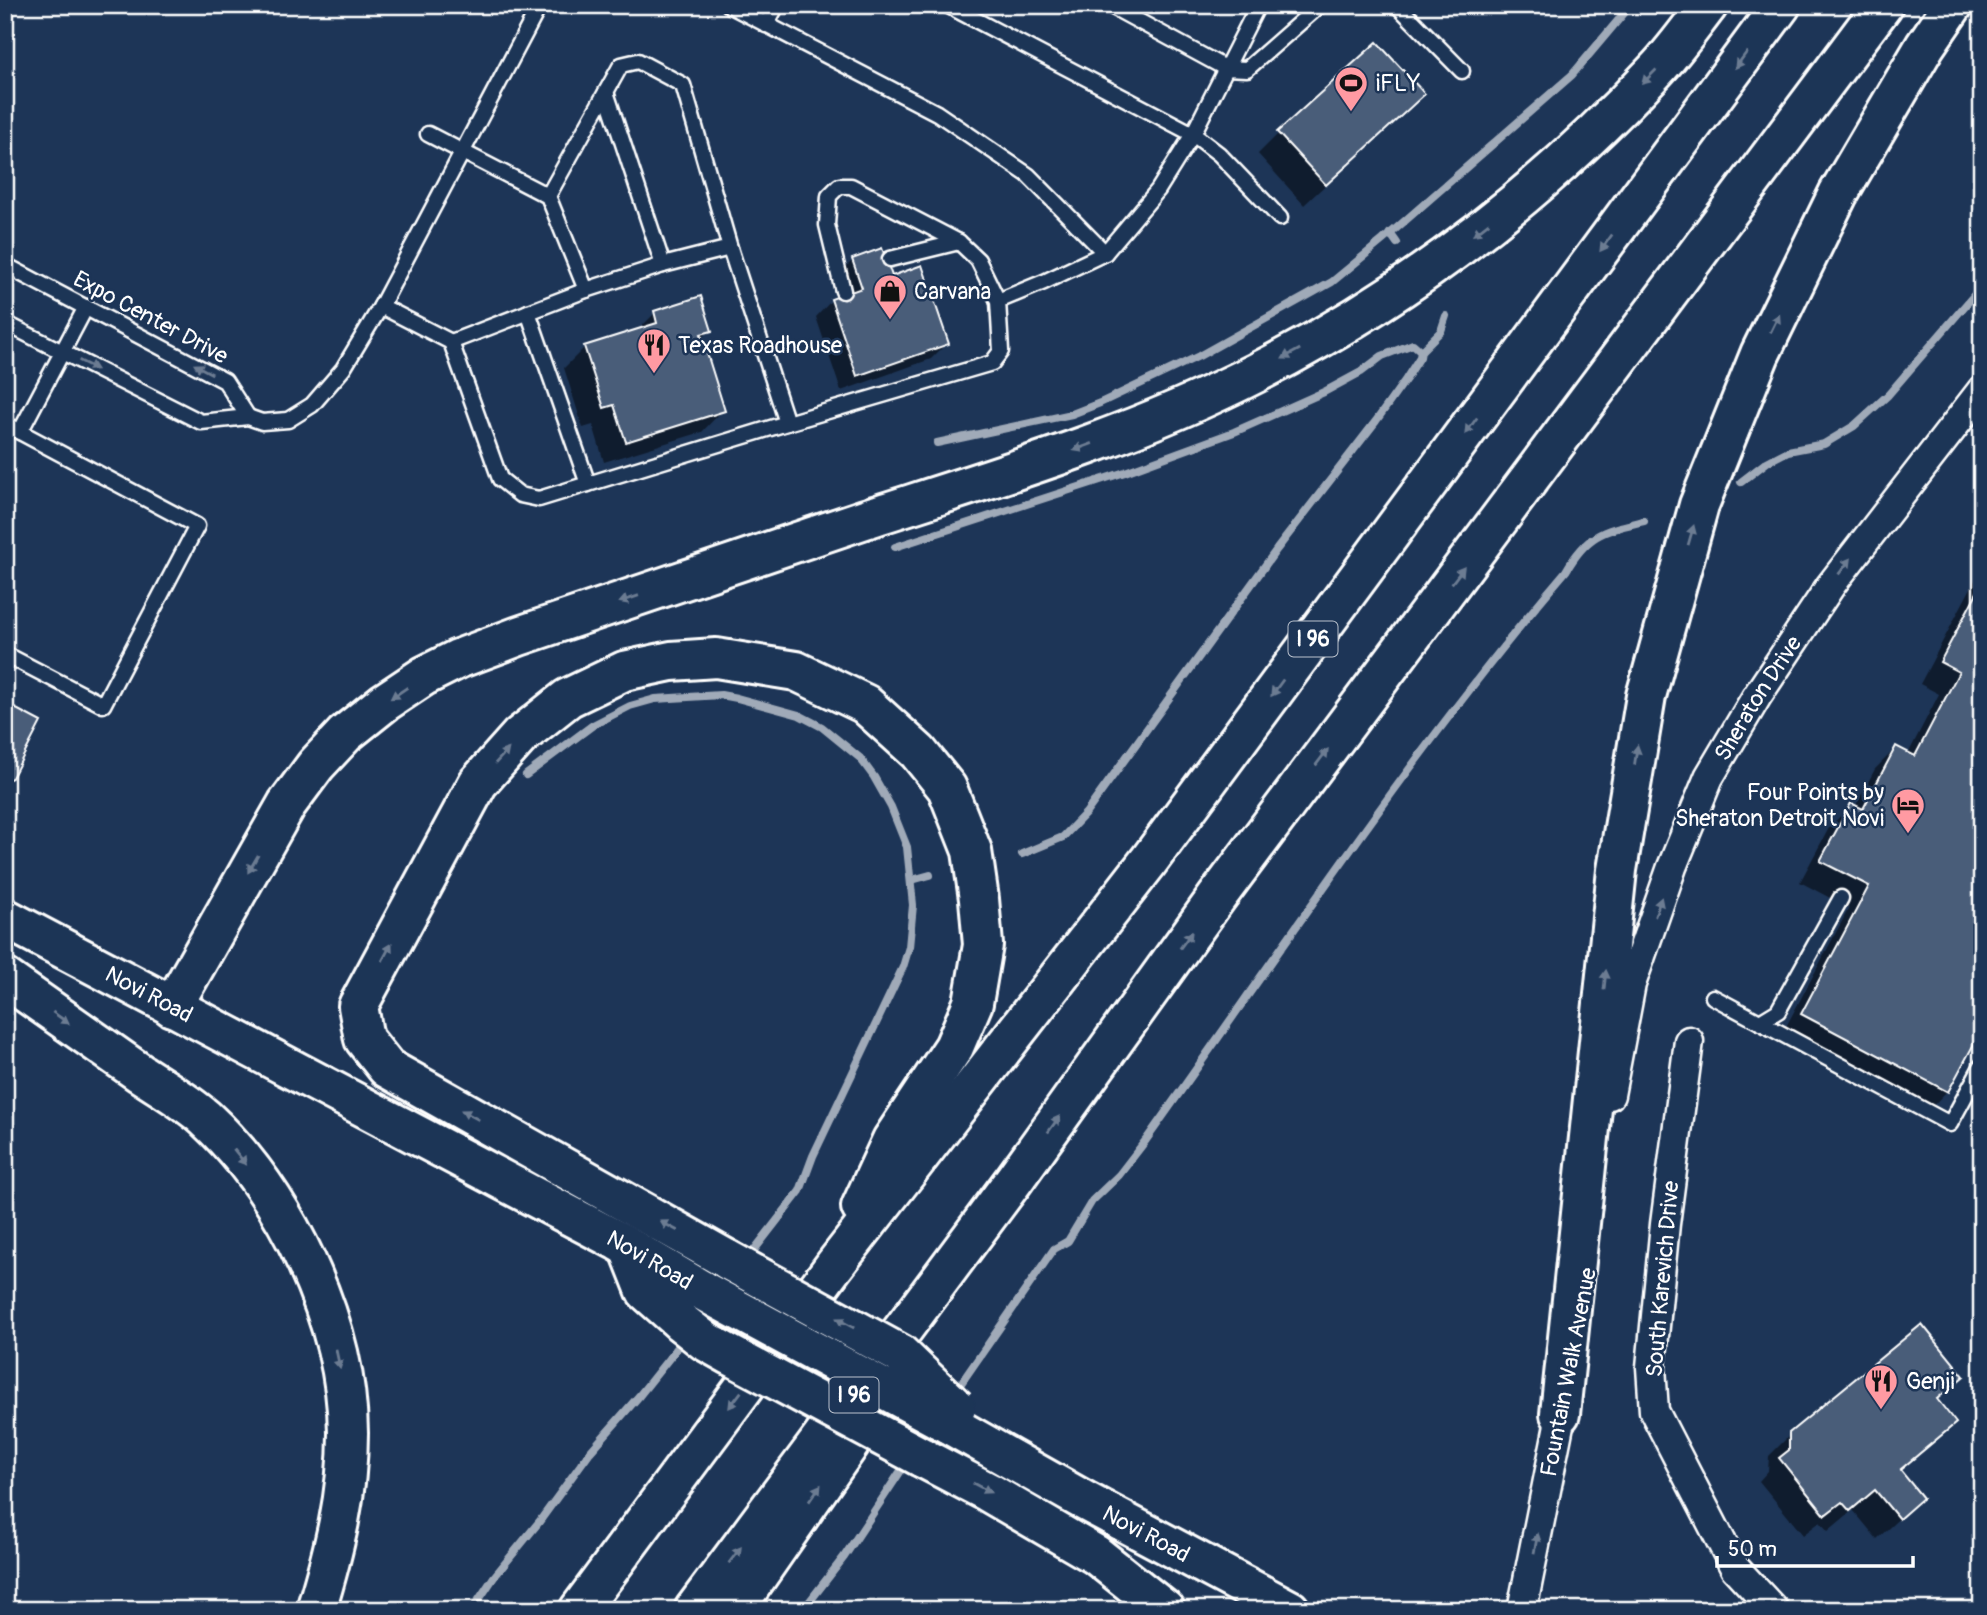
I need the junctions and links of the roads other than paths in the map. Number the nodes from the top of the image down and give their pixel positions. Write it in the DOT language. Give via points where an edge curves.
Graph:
graph roads {
  1 [pos="521,5"];
  2 [pos="729,5"];
  3 [pos="777,5"];
  4 [pos="947,5"];
  5 [pos="1110,5"];
  6 [pos="1258,5"];
  7 [pos="1320,5"];
  8 [pos="1397,5"];
  9 [pos="1708,5"];
  10 [pos="1782,5"];
  11 [pos="1883,5"];
  12 [pos="1953,5"];
  13 [pos="538,9"];
  14 [pos="766,25"];
  15 [pos="1225,68"];
  16 [pos="1462,71"];
  17 [pos="606,92"];
  18 [pos="428,134"];
  19 [pos="1193,134"];
  20 [pos="463,152"];
  21 [pos="548,196"];
  22 [pos="1280,218"];
  23 [pos="959,242"];
  24 [pos="730,248"];
  25 [pos="1105,253"];
  26 [pos="890,260"];
  27 [pos="5,265"];
  28 [pos="663,265"];
  29 [pos="586,290"];
  30 [pos="843,292"];
  31 [pos="998,301"];
  32 [pos="381,306"];
  33 [pos="86,307"];
  34 [pos="528,312"];
  35 [pos="5,323"];
  36 [pos="451,342"];
  37 [pos="62,351"];
  38 [pos="1982,390"];
  39 [pos="248,418"];
  40 [pos="787,423"];
  41 [pos="5,424"];
  42 [pos="20,432"];
  43 [pos="588,484"];
  44 [pos="5,654"];
  45 [pos="1841,898"];
  46 [pos="5,918"];
  47 [pos="5,978"];
  48 [pos="1713,997"];
  49 [pos="172,1007"];
  50 [pos="1760,1022"];
  51 [pos="1689,1041"];
  52 [pos="1982,1065"];
  53 [pos="1610,1091"];
  54 [pos="1014,1180"];
  55 [pos="629,1248"];
  56 [pos="834,1266"];
  57 [pos="1560,1414"];
  58 [pos="957,1422"];
  59 [pos="316,1610"];
  60 [pos="579,1610"];
  61 [pos="694,1610"];
  62 [pos="734,1610"];
  63 [pos="1165,1610"];
  64 [pos="1290,1610"];
  65 [pos="1522,1610"];
  66 [pos="1774,1610"];
  1 -- 13 [label="lane"];
  2 -- 14 [label="lane"];
  3 -- 14 [label="lane"];
  4 -- 19 [label="lane"];
  5 -- 15 [label="lane"];
  6 -- 15 [label="lane"];
  7 -- 15 [label="lane" via="1247,68"];
  8 -- 16 [label="lane"];
  9 -- 49 [label="main road, one-way" via="1658,68 1529,191 1380,302 1259,372 1119,434 519,636 424,676 345,734 316,765 287,804"];
  10 -- 56 [label="main road, I 96, one-way" via="1148,862"];
  54 -- 11 [label="main road, I 96, one-way" via="1217,897"];
  57 -- 12 [label="main road, one-way" via="1617,870 1646,696 1696,517 1760,354 1838,194"];
  13 -- 20 [label="lane"];
  14 -- 25 [label="lane" via="937,113 1007,160 1028,175"];
  15 -- 19 [label="lane"];
  17 -- 21 [label="lane"];
  17 -- 24 [label="lane" via="621,65 638,61 682,85"];
  17 -- 28 [label="lane"];
  18 -- 20 [label="lane"];
  19 -- 22 [label="lane" via="1219,154"];
  19 -- 25 [label="lane" via="1158,190"];
  20 -- 21 [label="lane"];
  20 -- 32 [label="lane"];
  21 -- 29 [label="lane"];
  23 -- 26 [label="lane"];
  23 -- 30 [label="lane" via="851,186 839,187 829,196 827,225"];
  23 -- 31 [label="lane" via="978,260"];
  24 -- 28 [label="lane"];
  24 -- 40 [label="lane"];
  25 -- 31 [label="lane"];
  27 -- 33 [label="lane, Expo Center Drive"];
  28 -- 29 [label="lane"];
  29 -- 34 [label="lane"];
  31 -- 40 [label="lane" via="1001,351 992,363"];
  32 -- 36 [label="lane"];
  32 -- 39 [label="lane" via="342,369 312,405 288,419 262,422"];
  33 -- 37 [label="lane"];
  39 -- 33 [label="lane, Expo Center Drive, one-way" via="225,381"];
  34 -- 36 [label="lane"];
  34 -- 43 [label="lane"];
  35 -- 37 [label="lane"];
  36 -- 43 [label="lane" via="500,479 520,495 539,499"];
  37 -- 39 [label="lane, one-way" via="201,422"];
  37 -- 42 [label="lane"];
  53 -- 38 [label="street, Sheraton Drive, one-way" via="1631,984 1709,777 1831,585"];
  40 -- 43 [label="lane"];
  41 -- 42 [label="lane"];
  42 -- 44 [label="lane" via="197,526 103,705"];
  45 -- 50 [label="lane" via="1778,1011"];
  46 -- 49 [label="main road, Novi Road"];
  47 -- 59 [label="main road, one-way" via="203,1117 267,1192 312,1271 330,1323 348,1432 335,1548"];
  48 -- 50 [label="lane"];
  49 -- 55 [label="main road, Novi Road"];
  50 -- 52 [label="lane" via="1950,1124"];
  51 -- 66 [label="street, South Karevich Drive" via="1651,1367 1654,1411 1735,1568"];
  53 -- 57 [label="street, Fountain Walk Avenue" via="1580,1336"];
  61 -- 54 [label="main road, I 96, one-way"];
  62 -- 54 [label="main road, one-way" via="990,1241"];
  55 -- 58 [label="main road, Novi Road, bridge"];
  55 -- 63 [label="main road, one-way, bridge" via="646,1291 705,1341 1096,1555"];
  58 -- 56 [label="main road, one-way, bridge" via="900,1354 387,1068 364,1039 358,1006 478,783 520,736 568,698 624,671 716,657 796,671 865,705 918,752 947,788 972,851 983,945 973,1003 954,1047 892,1140"];
  56 -- 60 [label="main road, I 96, one-way"];
  65 -- 57 [label="street, Fountain Walk Avenue, one-way"];
  58 -- 64 [label="main road, Novi Road" via="1085,1501"];
}
